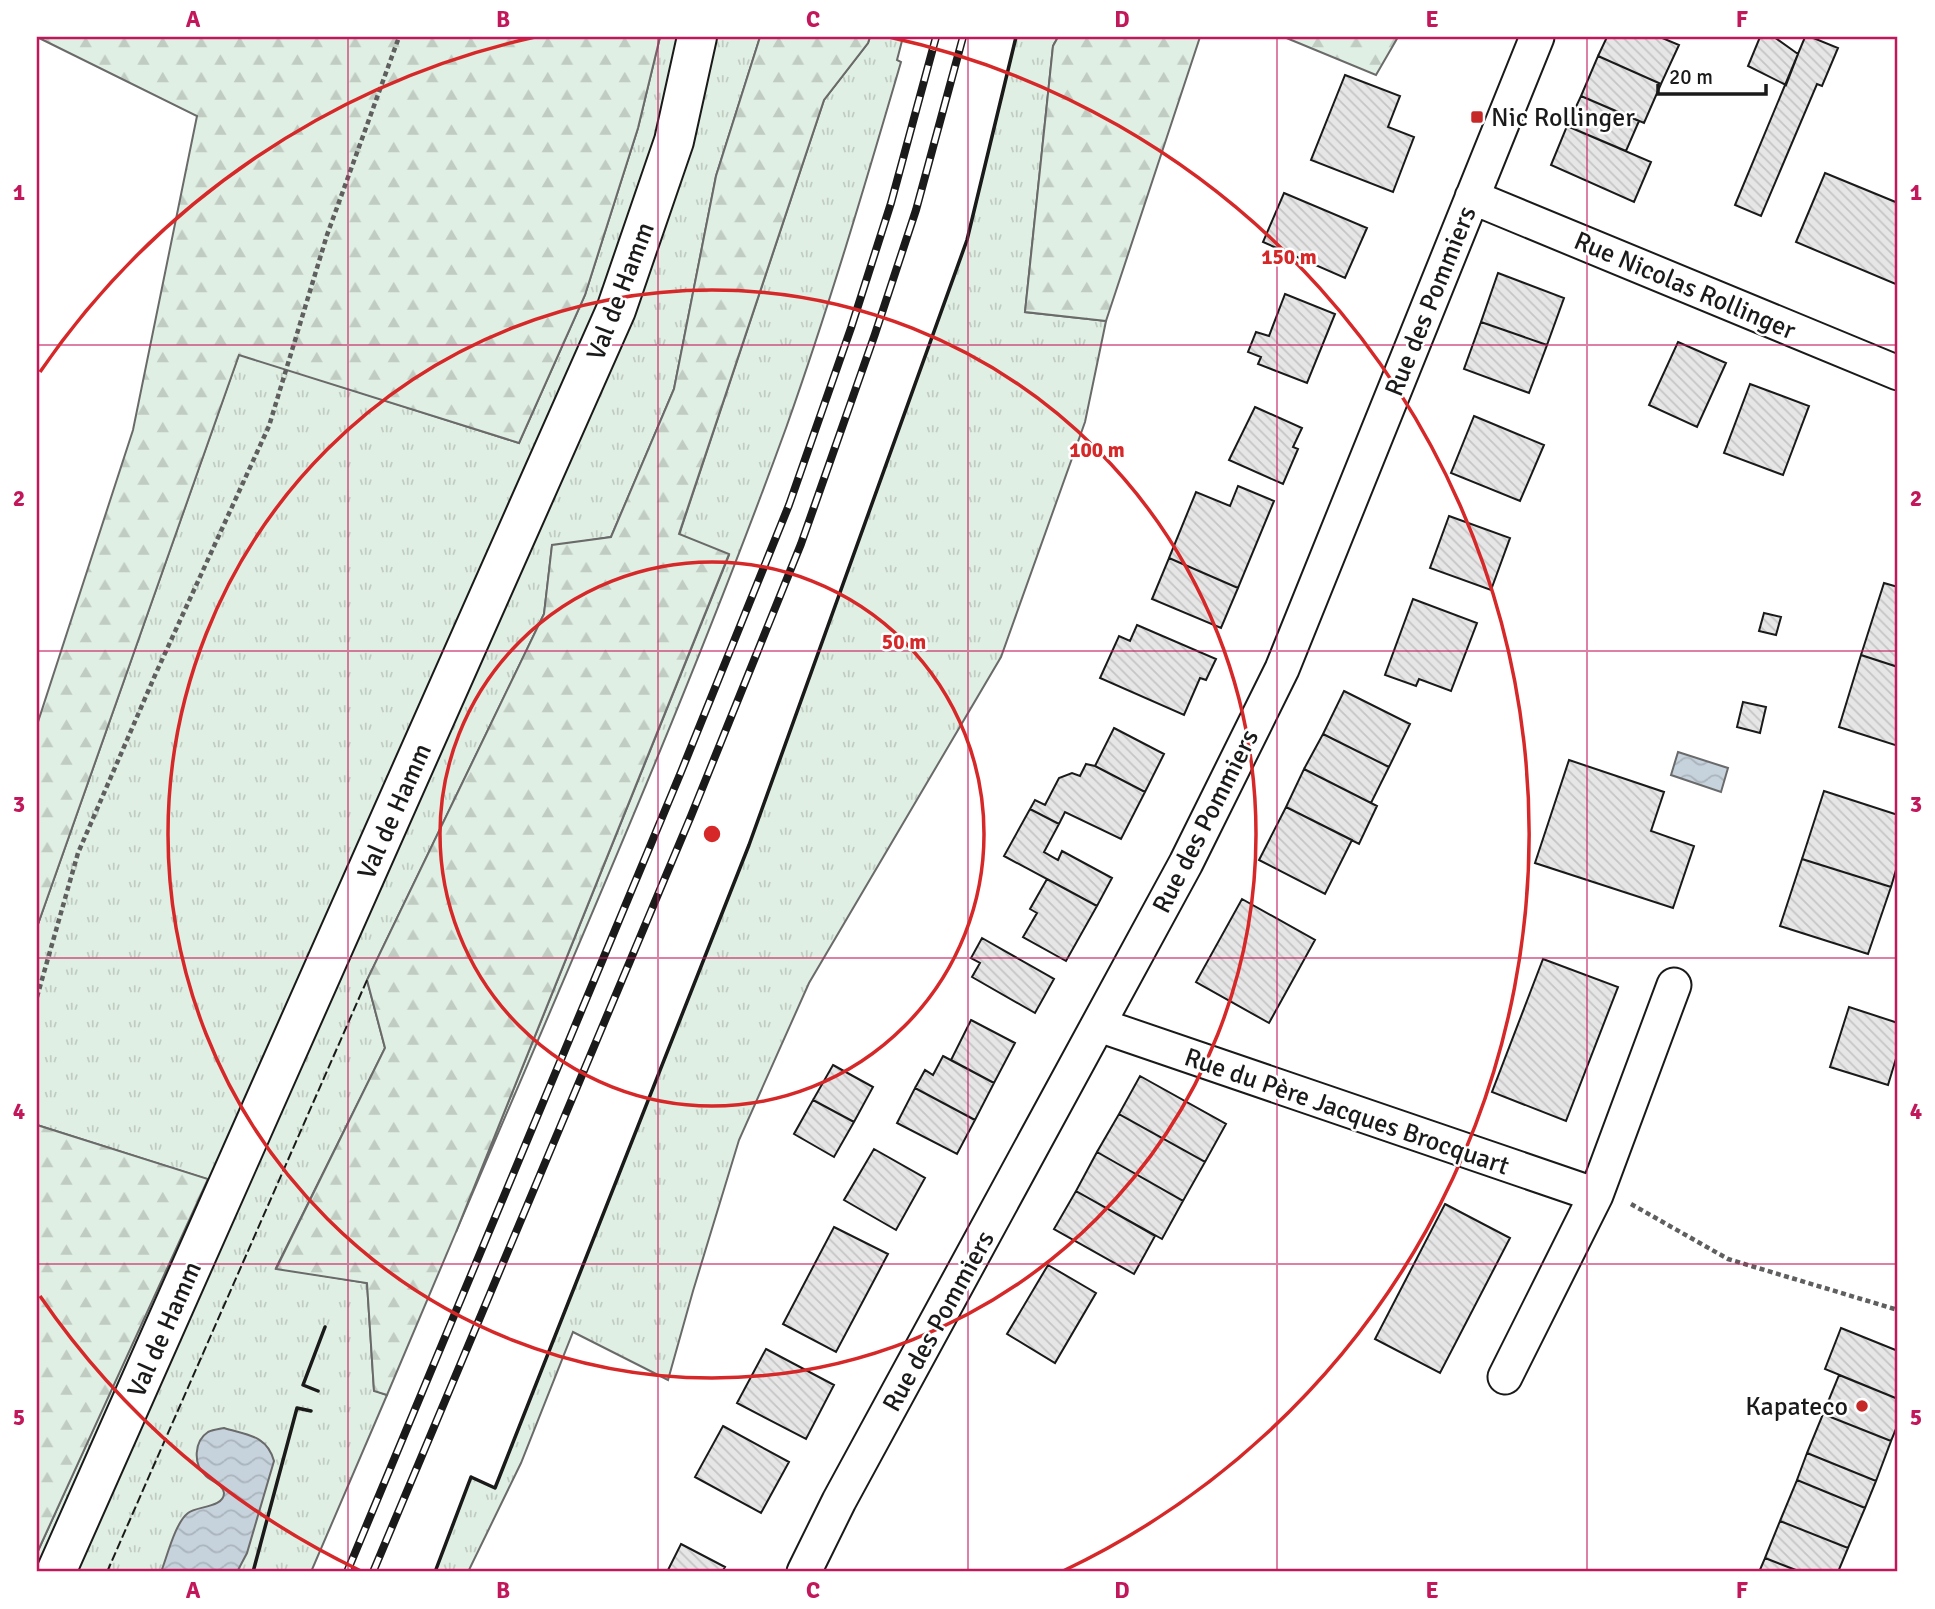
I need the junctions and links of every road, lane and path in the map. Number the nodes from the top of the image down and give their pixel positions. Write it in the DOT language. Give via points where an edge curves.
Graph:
graph roads {
  1 [pos="399,37"];
  2 [pos="697,37"];
  3 [pos="1537,37"];
  4 [pos="1472,197"];
  5 [pos="1898,373"];
  6 [pos="1674,985"];
  7 [pos="37,997"];
  8 [pos="1099,1025"];
  9 [pos="1596,1195"];
  10 [pos="1898,1310"];
  11 [pos="1505,1377"];
  12 [pos="56,1572"];
  13 [pos="804,1572"];
  1 -- 7 [label="path" via="327,235 269,426 78,853"];
  2 -- 12 [label="main road, Val de Hamm" via="674,141 616,310"];
  3 -- 4 [label="street, Rue des Pommiers"];
  4 -- 5 [label="street, Rue Nicolas Rollinger"];
  4 -- 8 [label="street, Rue des Pommiers" via="1282,669"];
  6 -- 9 [label="street"];
  8 -- 9 [label="street, Rue du Père Jacques Brocquart"];
  8 -- 13 [label="street, Rue des Pommiers"];
  9 -- 10 [label="path" via="1632,1205 1728,1259"];
  9 -- 11 [label="street"];
}
